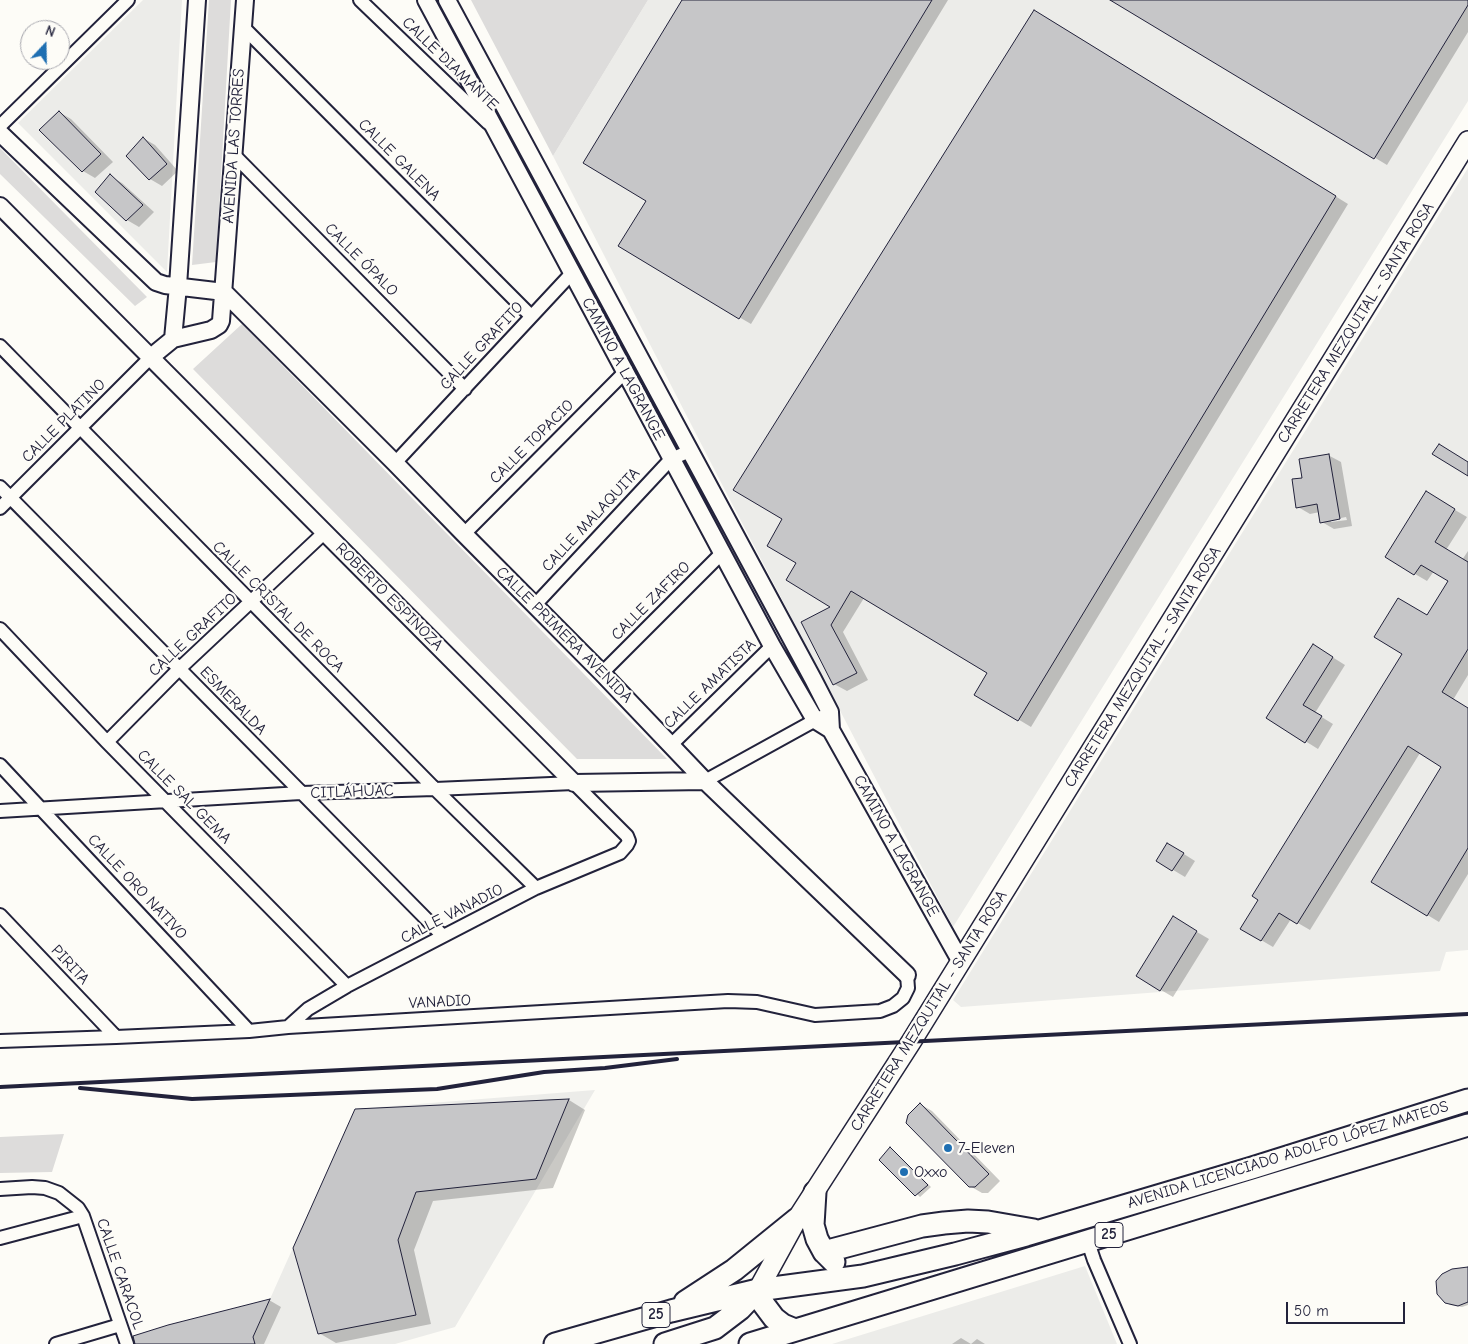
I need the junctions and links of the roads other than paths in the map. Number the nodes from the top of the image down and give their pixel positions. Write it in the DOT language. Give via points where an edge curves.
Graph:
graph roads {
  1 [pos="128,0"];
  2 [pos="197,0"];
  3 [pos="245,0"];
  4 [pos="360,0"];
  5 [pos="426,0"];
  6 [pos="447,0"];
  7 [pos="244,27"];
  8 [pos="0,126"];
  9 [pos="496,131"];
  10 [pos="0,133"];
  11 [pos="1468,141"];
  12 [pos="234,154"];
  13 [pos="0,206"];
  14 [pos="572,273"];
  15 [pos="178,286"];
  16 [pos="224,292"];
  17 [pos="532,316"];
  18 [pos="173,339"];
  19 [pos="0,346"];
  20 [pos="151,357"];
  21 [pos="624,372"];
  22 [pos="465,389"];
  23 [pos="80,428"];
  24 [pos="690,451"];
  25 [pos="671,458"];
  26 [pos="395,463"];
  27 [pos="0,487"];
  28 [pos="10,498"];
  29 [pos="0,508"];
  30 [pos="325,532"];
  31 [pos="464,534"];
  32 [pos="722,553"];
  33 [pos="250,603"];
  34 [pos="534,605"];
  35 [pos="0,629"];
  36 [pos="772,646"];
  37 [pos="179,669"];
  38 [pos="602,673"];
  39 [pos="830,712"];
  40 [pos="815,720"];
  41 [pos="831,730"];
  42 [pos="107,742"];
  43 [pos="672,744"];
  44 [pos="0,765"];
  45 [pos="705,781"];
  46 [pos="574,783"];
  47 [pos="435,789"];
  48 [pos="301,793"];
  49 [pos="166,801"];
  50 [pos="41,808"];
  51 [pos="0,811"];
  52 [pos="627,836"];
  53 [pos="536,888"];
  54 [pos="0,915"];
  55 [pos="442,936"];
  56 [pos="961,962"];
  57 [pos="907,976"];
  58 [pos="347,986"];
  59 [pos="288,1027"];
  60 [pos="249,1031"];
  61 [pos="116,1038"];
  62 [pos="0,1041"];
  63 [pos="1468,1100"];
  64 [pos="1468,1125"];
  65 [pos="0,1189"];
  66 [pos="814,1192"];
  67 [pos="83,1216"];
  68 [pos="797,1219"];
  69 [pos="1039,1231"];
  70 [pos="0,1238"];
  71 [pos="1088,1242"];
  72 [pos="824,1252"];
  73 [pos="863,1276"];
  74 [pos="758,1290"];
  75 [pos="671,1311"];
  76 [pos="120,1325"];
  77 [pos="796,1330"];
  78 [pos="56,1344"];
  79 [pos="127,1344"];
  80 [pos="555,1344"];
  81 [pos="665,1344"];
  82 [pos="750,1344"];
  83 [pos="1130,1344"];
  1 -- 8 [label="street"];
  2 -- 15 [label="street"];
  3 -- 7 [label="street, AVENIDA LAS TORRES"];
  4 -- 9 [label="street, CALLE DIAMANTE"];
  5 -- 9 [label="street, CAMINO A LAGRANGE"];
  6 -- 24 [label="street, CAMINO A LAGRANGE"];
  7 -- 12 [label="street, AVENIDA LAS TORRES"];
  7 -- 17 [label="street, CALLE GALENA"];
  9 -- 14 [label="street, CAMINO A LAGRANGE"];
  10 -- 15 [label="street" via="156,282"];
  11 -- 56 [label="main road, CARRETERA MEZQUITAL - SANTA ROSA"];
  12 -- 16 [label="street, AVENIDA LAS TORRES"];
  12 -- 22 [label="street, CALLE ÓPALO"];
  13 -- 20 [label="street, ROBERTO ESPINOZA"];
  14 -- 17 [label="street, CALLE GRAFITO"];
  14 -- 21 [label="street, CAMINO A LAGRANGE"];
  15 -- 16 [label="street"];
  15 -- 18 [label="street"];
  16 -- 18 [label="street, AVENIDA LAS TORRES" via="219,325"];
  16 -- 26 [label="street, CALLE PRIMERA AVENIDA"];
  17 -- 22 [label="street, CALLE GRAFITO"];
  18 -- 20 [label="street, AVENIDA LAS TORRES"];
  19 -- 23 [label="street, CALLE CRISTAL DE ROCA"];
  20 -- 23 [label="street, CALLE PLATINO"];
  20 -- 30 [label="street, ROBERTO ESPINOZA"];
  21 -- 25 [label="street, CAMINO A LAGRANGE"];
  21 -- 31 [label="street, CALLE TOPACIO"];
  22 -- 26 [label="street, CALLE GRAFITO"];
  23 -- 28 [label="street, CALLE PLATINO"];
  23 -- 33 [label="street, CALLE CRISTAL DE ROCA"];
  24 -- 25 [label="street"];
  24 -- 39 [label="street, CAMINO A LAGRANGE"];
  25 -- 32 [label="street, CAMINO A LAGRANGE"];
  25 -- 34 [label="street, CALLE MALAQUITA"];
  26 -- 31 [label="street, CALLE PRIMERA AVENIDA"];
  27 -- 28 [label="street, ESMERALDA"];
  28 -- 29 [label="street, CALLE PLATINO"];
  28 -- 37 [label="street, ESMERALDA"];
  30 -- 33 [label="street, CALLE GRAFITO"];
  30 -- 46 [label="street, ROBERTO ESPINOZA"];
  31 -- 34 [label="street, CALLE PRIMERA AVENIDA"];
  32 -- 36 [label="street, CAMINO A LAGRANGE"];
  32 -- 38 [label="street, CALLE ZAFIRO"];
  33 -- 37 [label="street, CALLE GRAFITO"];
  33 -- 47 [label="street, CALLE CRISTAL DE ROCA"];
  34 -- 38 [label="street, CALLE PRIMERA AVENIDA"];
  35 -- 42 [label="street, CALLE SAL GEMA"];
  36 -- 40 [label="street, CAMINO A LAGRANGE"];
  36 -- 43 [label="street, CALLE AMATISTA"];
  37 -- 42 [label="street, CALLE GRAFITO"];
  37 -- 48 [label="street, ESMERALDA"];
  38 -- 43 [label="street, CALLE PRIMERA AVENIDA"];
  39 -- 40 [label="street"];
  39 -- 41 [label="street, CAMINO A LAGRANGE"];
  40 -- 41 [label="street, CAMINO A LAGRANGE"];
  40 -- 45 [label="street"];
  41 -- 56 [label="street, CAMINO A LAGRANGE"];
  42 -- 49 [label="street, CALLE SAL GEMA"];
  43 -- 45 [label="street, CALLE PRIMERA AVENIDA"];
  44 -- 50 [label="street, CALLE ORO NATIVO"];
  45 -- 46 [label="street, CITLÁHUAC"];
  45 -- 57 [label="street, CALLE PRIMERA AVENIDA"];
  46 -- 47 [label="street, CITLÁHUAC"];
  46 -- 52 [label="street, ROBERTO ESPINOZA"];
  47 -- 48 [label="street, CITLÁHUAC"];
  47 -- 53 [label="street, CALLE CRISTAL DE ROCA"];
  48 -- 49 [label="street, CITLÁHUAC"];
  48 -- 55 [label="street, ESMERALDA"];
  49 -- 50 [label="street, CITLÁHUAC"];
  49 -- 58 [label="street, CALLE SAL GEMA"];
  50 -- 51 [label="street, CITLÁHUAC"];
  50 -- 60 [label="street, CALLE ORO NATIVO"];
  52 -- 53 [label="street, CALLE VANADIO" via="628,845 620,854"];
  53 -- 55 [label="street, CALLE VANADIO"];
  54 -- 61 [label="street, PIRITA"];
  55 -- 58 [label="street, CALLE VANADIO"];
  56 -- 66 [label="main road, CARRETERA MEZQUITAL - SANTA ROSA"];
  57 -- 59 [label="street, VANADIO" via="908,988 903,998 880,1012 816,1015 757,1002 728,1002"];
  58 -- 59 [label="street, CALLE VANADIO" via="308,1010"];
  59 -- 60 [label="street, VANADIO"];
  60 -- 61 [label="street, VANADIO"];
  61 -- 62 [label="street, VANADIO"];
  63 -- 69 [label="main road, AVENIDA LICENCIADO ADOLFO LÓPEZ MATEOS / 25"];
  64 -- 71 [label="main road, AVENIDA LICENCIADO ADOLFO LÓPEZ MATEOS / 25"];
  65 -- 67 [label="street, CALLE CARACOL" via="45,1188 59,1193"];
  66 -- 68 [label="main road, CARRETERA MEZQUITAL - SANTA ROSA"];
  66 -- 72 [label="main road" via="813,1225"];
  67 -- 70 [label="street"];
  67 -- 76 [label="street, CALLE CARACOL"];
  68 -- 74 [label="main road, CARRETERA MEZQUITAL - SANTA ROSA"];
  68 -- 75 [label="main road" via="734,1270"];
  69 -- 72 [label="main road" via="988,1222 944,1223"];
  69 -- 73 [label="main road, AVENIDA LICENCIADO ADOLFO LÓPEZ MATEOS / 25"];
  71 -- 77 [label="main road, AVENIDA LICENCIADO ADOLFO LÓPEZ MATEOS / 25"];
  71 -- 83 [label="street"];
  72 -- 73 [label="main road" via="834,1263"];
  73 -- 74 [label="main road, AVENIDA LICENCIADO ADOLFO LÓPEZ MATEOS / 25"];
  74 -- 75 [label="main road, AVENIDA LICENCIADO ADOLFO LÓPEZ MATEOS / 25"];
  74 -- 77 [label="main road" via="774,1318"];
  74 -- 81 [label="main road" via="715,1328"];
  75 -- 80 [label="main road, AVENIDA LICENCIADO ADOLFO LÓPEZ MATEOS / 25"];
  76 -- 78 [label="street"];
  76 -- 79 [label="street, CALLE CARACOL"];
  77 -- 82 [label="main road, AVENIDA LICENCIADO ADOLFO LÓPEZ MATEOS / 25"];
}
